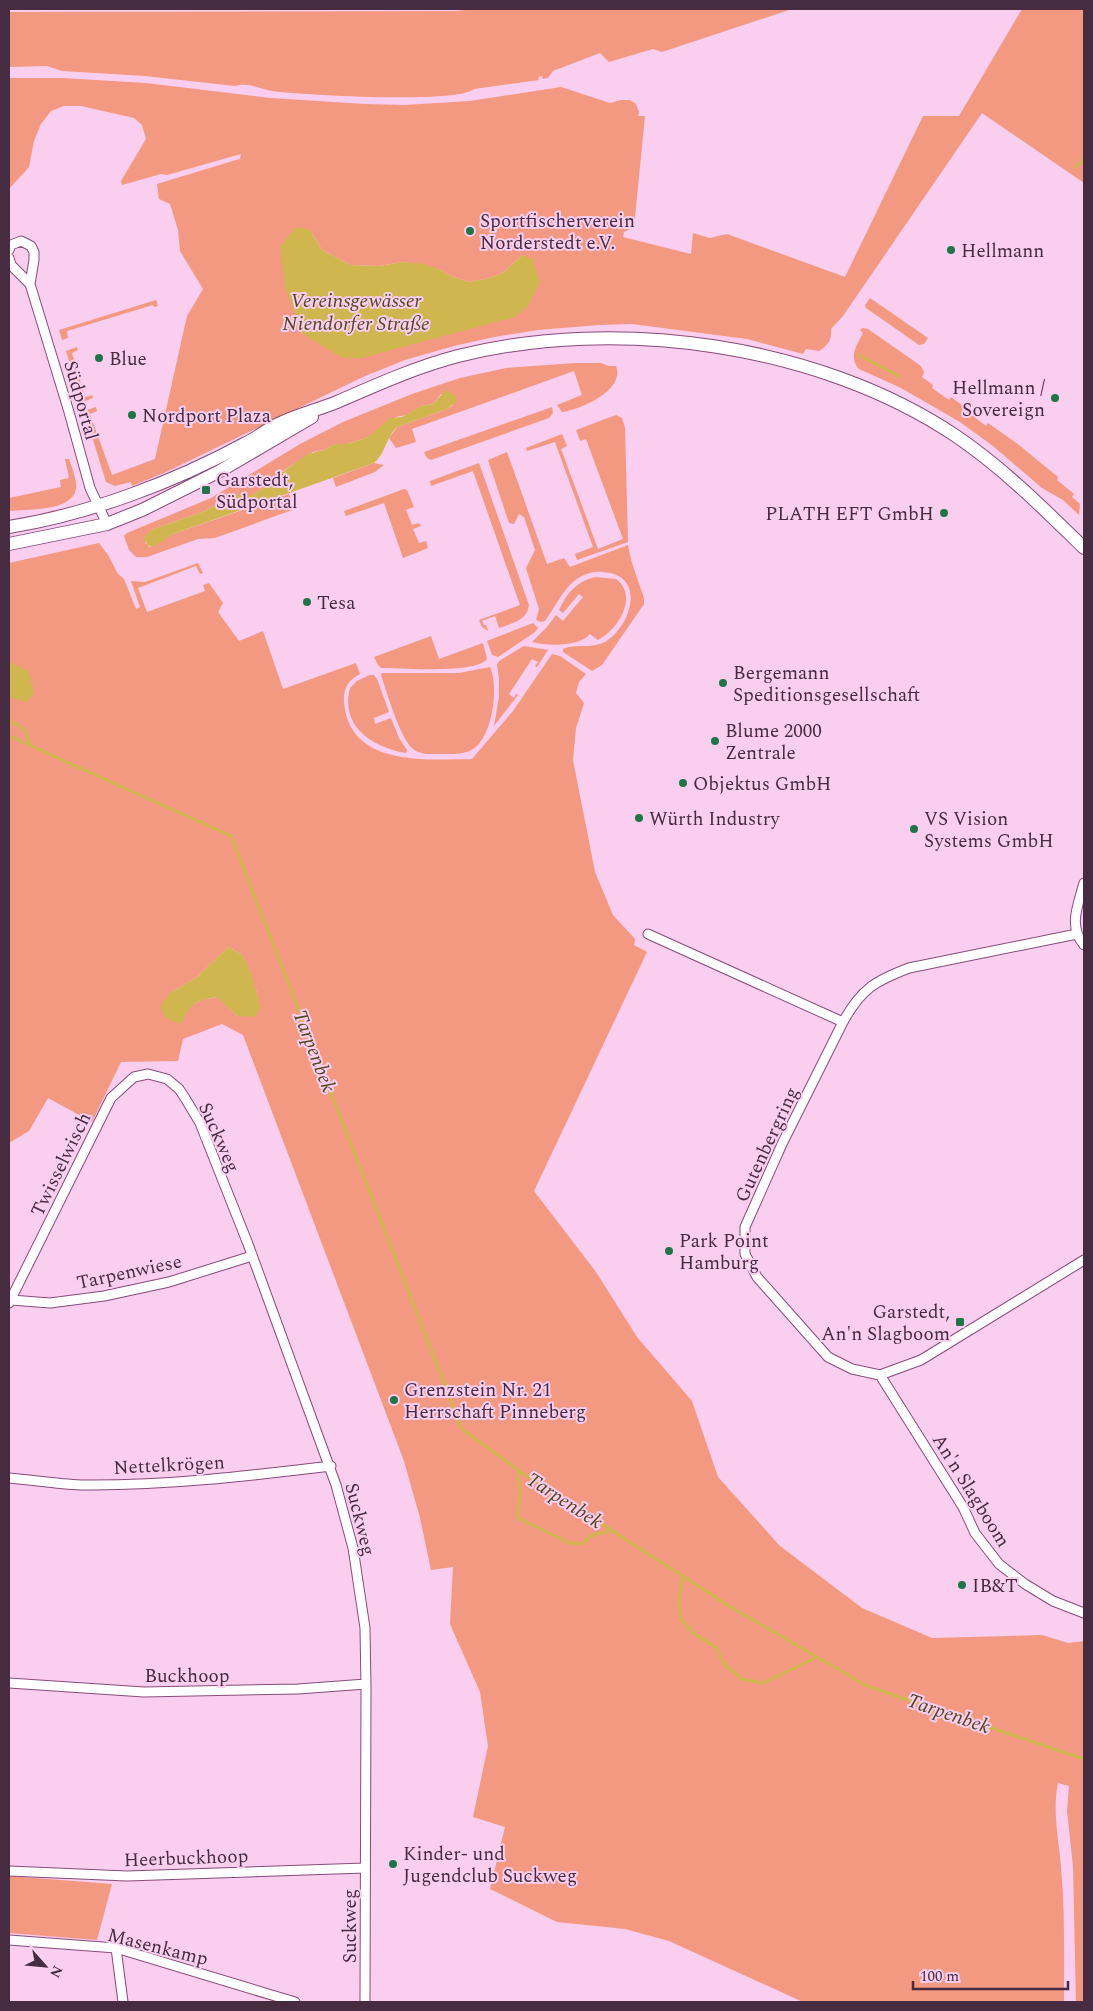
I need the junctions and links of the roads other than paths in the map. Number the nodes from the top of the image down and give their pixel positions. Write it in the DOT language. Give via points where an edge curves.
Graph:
graph roads {
  1 [pos="9,250"];
  2 [pos="9,258"];
  3 [pos="30,284"];
  4 [pos="335,402"];
  5 [pos="97,505"];
  6 [pos="106,524"];
  7 [pos="9,527"];
  8 [pos="9,544"];
  9 [pos="1084,548"];
  10 [pos="1084,883"];
  11 [pos="648,934"];
  12 [pos="1077,934"];
  13 [pos="1084,945"];
  14 [pos="843,1022"];
  15 [pos="167,1079"];
  16 [pos="252,1256"];
  17 [pos="1084,1260"];
  18 [pos="10,1301"];
  19 [pos="880,1375"];
  20 [pos="331,1466"];
  21 [pos="9,1478"];
  22 [pos="1084,1613"];
  23 [pos="9,1683"];
  24 [pos="366,1684"];
  25 [pos="365,1868"];
  26 [pos="9,1871"];
  27 [pos="9,1940"];
  28 [pos="116,1948"];
  29 [pos="123,2002"];
  30 [pos="295,2002"];
  31 [pos="365,2002"];
  1 -- 3 [label="street, Südportal" via="11,245 20,241 31,246 34,260"];
  2 -- 3 [label="street, Südportal" via="11,265"];
  3 -- 5 [label="street, Südportal"];
  4 -- 5 [label="main road" via="277,425 247,443 137,493"];
  4 -- 6 [label="main road" via="206,479"];
  4 -- 9 [label="main road" via="456,357 538,342 632,339 745,351 829,375 924,417 1001,470"];
  5 -- 6 [label="street, Südportal"];
  5 -- 7 [label="main road"];
  6 -- 8 [label="main road"];
  10 -- 12 [label="street" via="1074,922"];
  11 -- 14 [label="street"];
  12 -- 13 [label="street"];
  12 -- 14 [label="street, Gutenbergring" via="944,960 888,975 862,994"];
  14 -- 19 [label="street, Gutenbergring" via="745,1227 745,1254 757,1277 828,1357 852,1369"];
  15 -- 16 [label="street, Suckweg" via="179,1089 200,1123"];
  15 -- 18 [label="street, Twisselwisch" via="148,1074 134,1077 111,1098"];
  16 -- 18 [label="street, Tarpenwiese" via="169,1282 104,1296 50,1303"];
  16 -- 20 [label="street, Suckweg"];
  17 -- 19 [label="street" via="921,1360"];
  19 -- 22 [label="street, An'n Slagboom" via="963,1507 975,1533 999,1564 1053,1601"];
  20 -- 21 [label="street, Nettelkrögen" via="248,1476 138,1483 80,1485"];
  20 -- 24 [label="street, Suckweg" via="353,1548 365,1628"];
  23 -- 24 [label="street, Buckhoop" via="144,1692 298,1689"];
  24 -- 25 [label="street, Suckweg"];
  25 -- 26 [label="street, Heerbuckhoop" via="127,1876"];
  25 -- 31 [label="street, Suckweg"];
  27 -- 28 [label="street, Masenkamp"];
  28 -- 29 [label="street"];
  28 -- 30 [label="street, Masenkamp"];
}
